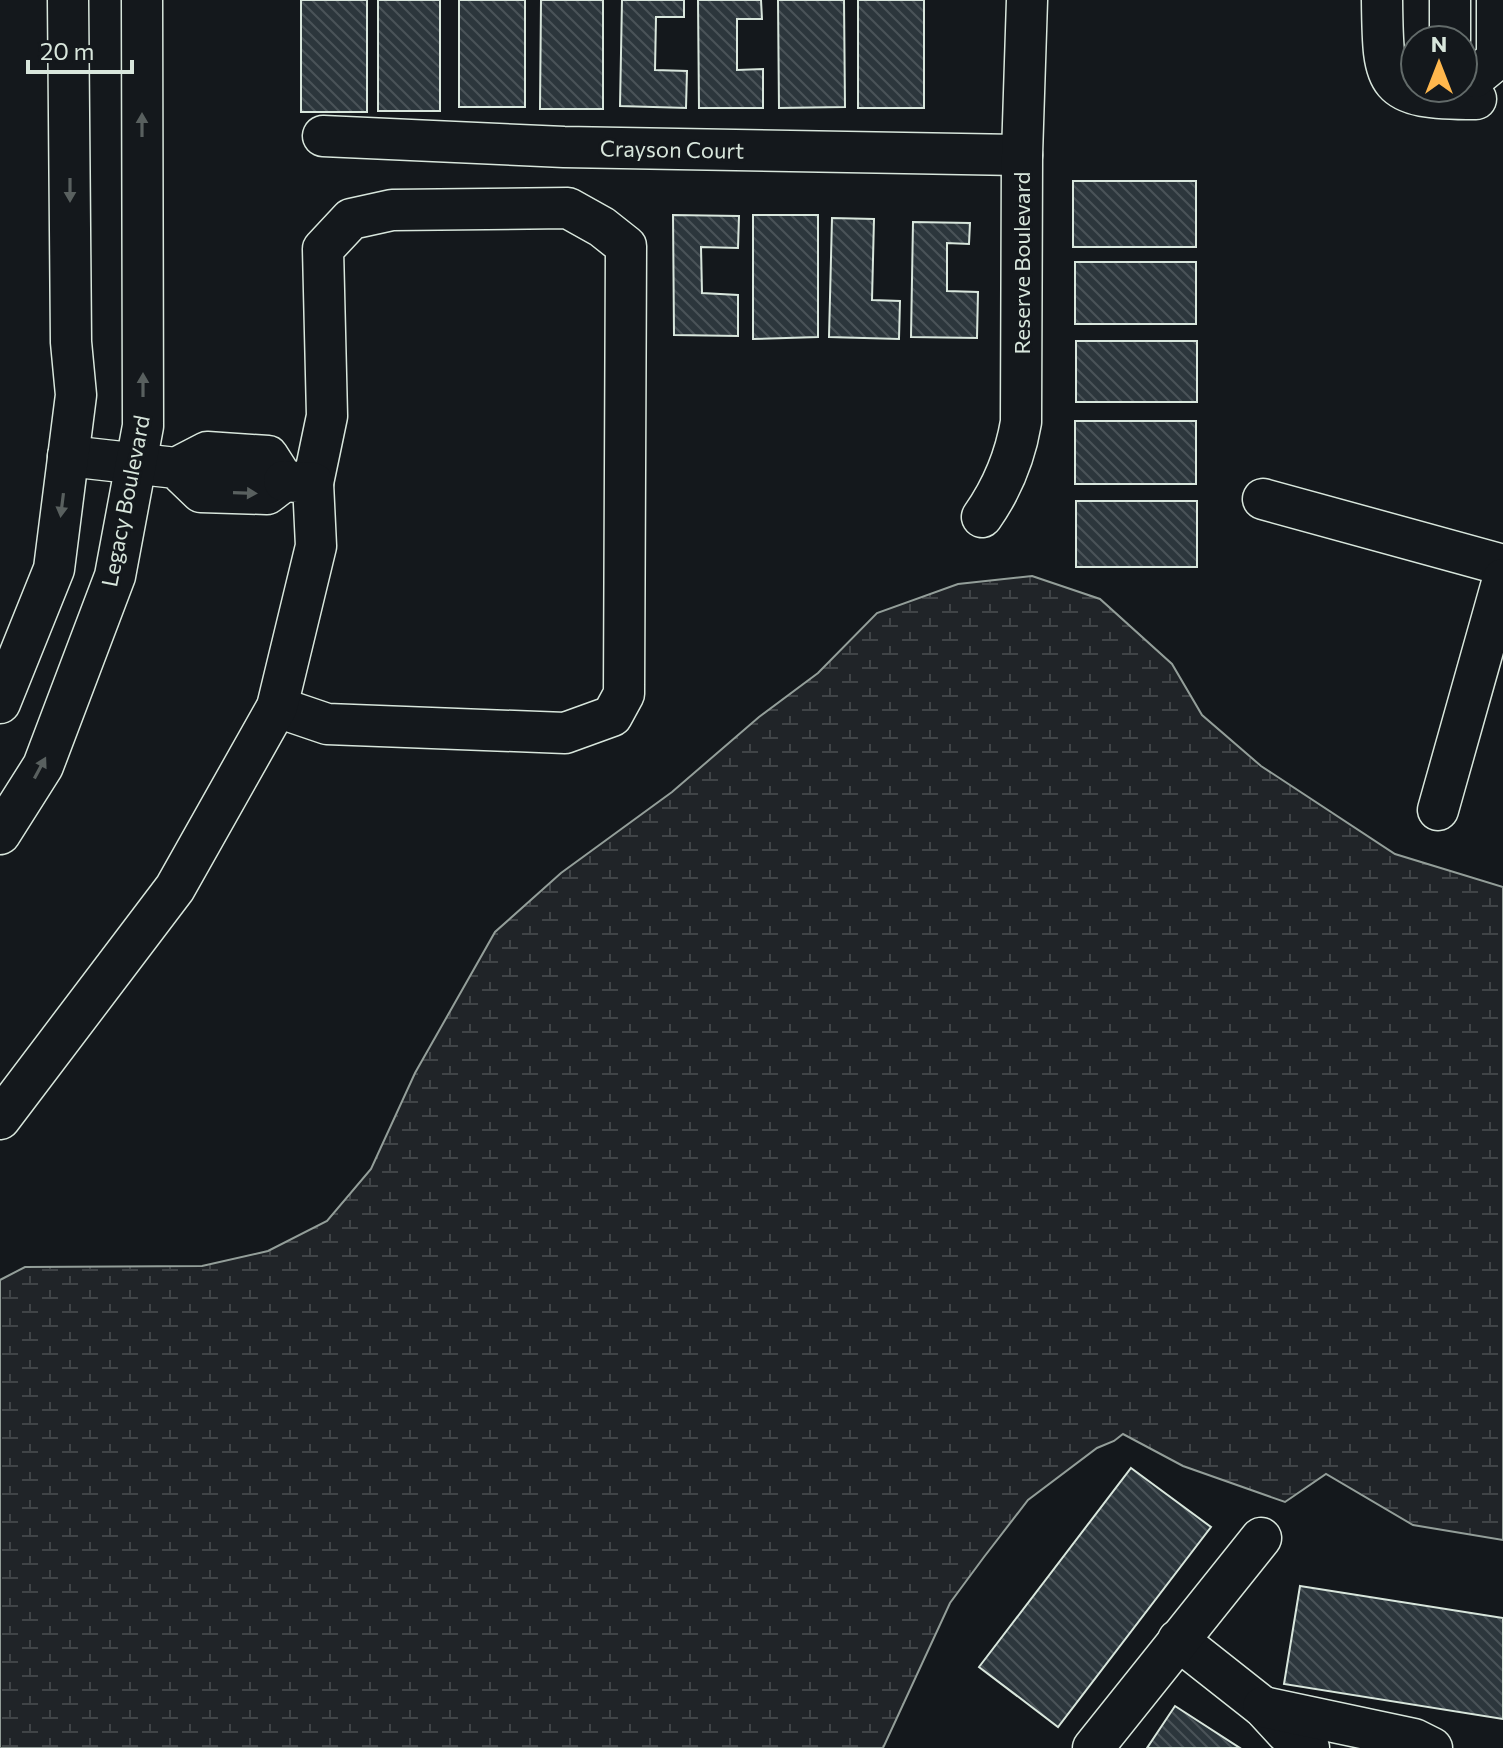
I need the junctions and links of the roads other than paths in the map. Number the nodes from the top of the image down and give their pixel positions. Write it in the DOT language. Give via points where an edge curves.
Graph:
graph roads {
  1 [pos="68,0"];
  2 [pos="142,0"];
  3 [pos="1027,0"];
  4 [pos="1382,0"];
  5 [pos="1450,0"];
  6 [pos="1497,0"];
  7 [pos="1450,24"];
  8 [pos="1479,86"];
  9 [pos="1399,87"];
  10 [pos="323,136"];
  11 [pos="485,143"];
  12 [pos="1022,155"];
  13 [pos="486,209"];
  14 [pos="68,456"];
  15 [pos="136,464"];
  16 [pos="298,482"];
  17 [pos="1263,499"];
  18 [pos="982,517"];
  19 [pos="1503,565"];
  20 [pos="1503,579"];
  21 [pos="0,703"];
  22 [pos="277,707"];
  23 [pos="1438,810"];
  24 [pos="0,834"];
  25 [pos="0,1119"];
  26 [pos="1261,1538"];
  27 [pos="1178,1640"];
  28 [pos="1263,1707"];
  29 [pos="1093,1748"];
  30 [pos="1309,1748"];
  31 [pos="1432,1748"];
  1 -- 14 [label="street, one-way" via="76,395"];
  15 -- 2 [label="street, Legacy Boulevard, one-way" via="143,426"];
  3 -- 12 [label="street, Reserve Boulevard"];
  4 -- 9 [label="street" via="1382,55 1386,73"];
  5 -- 7 [label="street"];
  6 -- 8 [label="street" via="1497,59"];
  10 -- 11 [label="street, Crayson Court"];
  11 -- 12 [label="street, Crayson Court"];
  11 -- 13 [label="street"];
  12 -- 18 [label="street, Reserve Boulevard" via="1021,422 1008,473"];
  13 -- 16 [label="street" via="392,210 351,219 323,249 327,416"];
  13 -- 22 [label="street" via="568,208 626,246 624,694 612,716 565,733 327,724"];
  14 -- 15 [label="street"];
  14 -- 21 [label="street, one-way" via="54,569"];
  15 -- 16 [label="street" via="176,468 201,492 267,494"];
  24 -- 15 [label="street, Legacy Boulevard, one-way" via="43,766 115,576"];
  16 -- 22 [label="street" via="316,546"];
  17 -- 19 [label="street"];
  20 -- 23 [label="street"];
  22 -- 25 [label="street" via="175,888"];
  26 -- 27 [label="street"];
  27 -- 28 [label="street"];
  27 -- 29 [label="street"];
  28 -- 30 [label="street"];
  28 -- 31 [label="street" via="1414,1739"];
}
